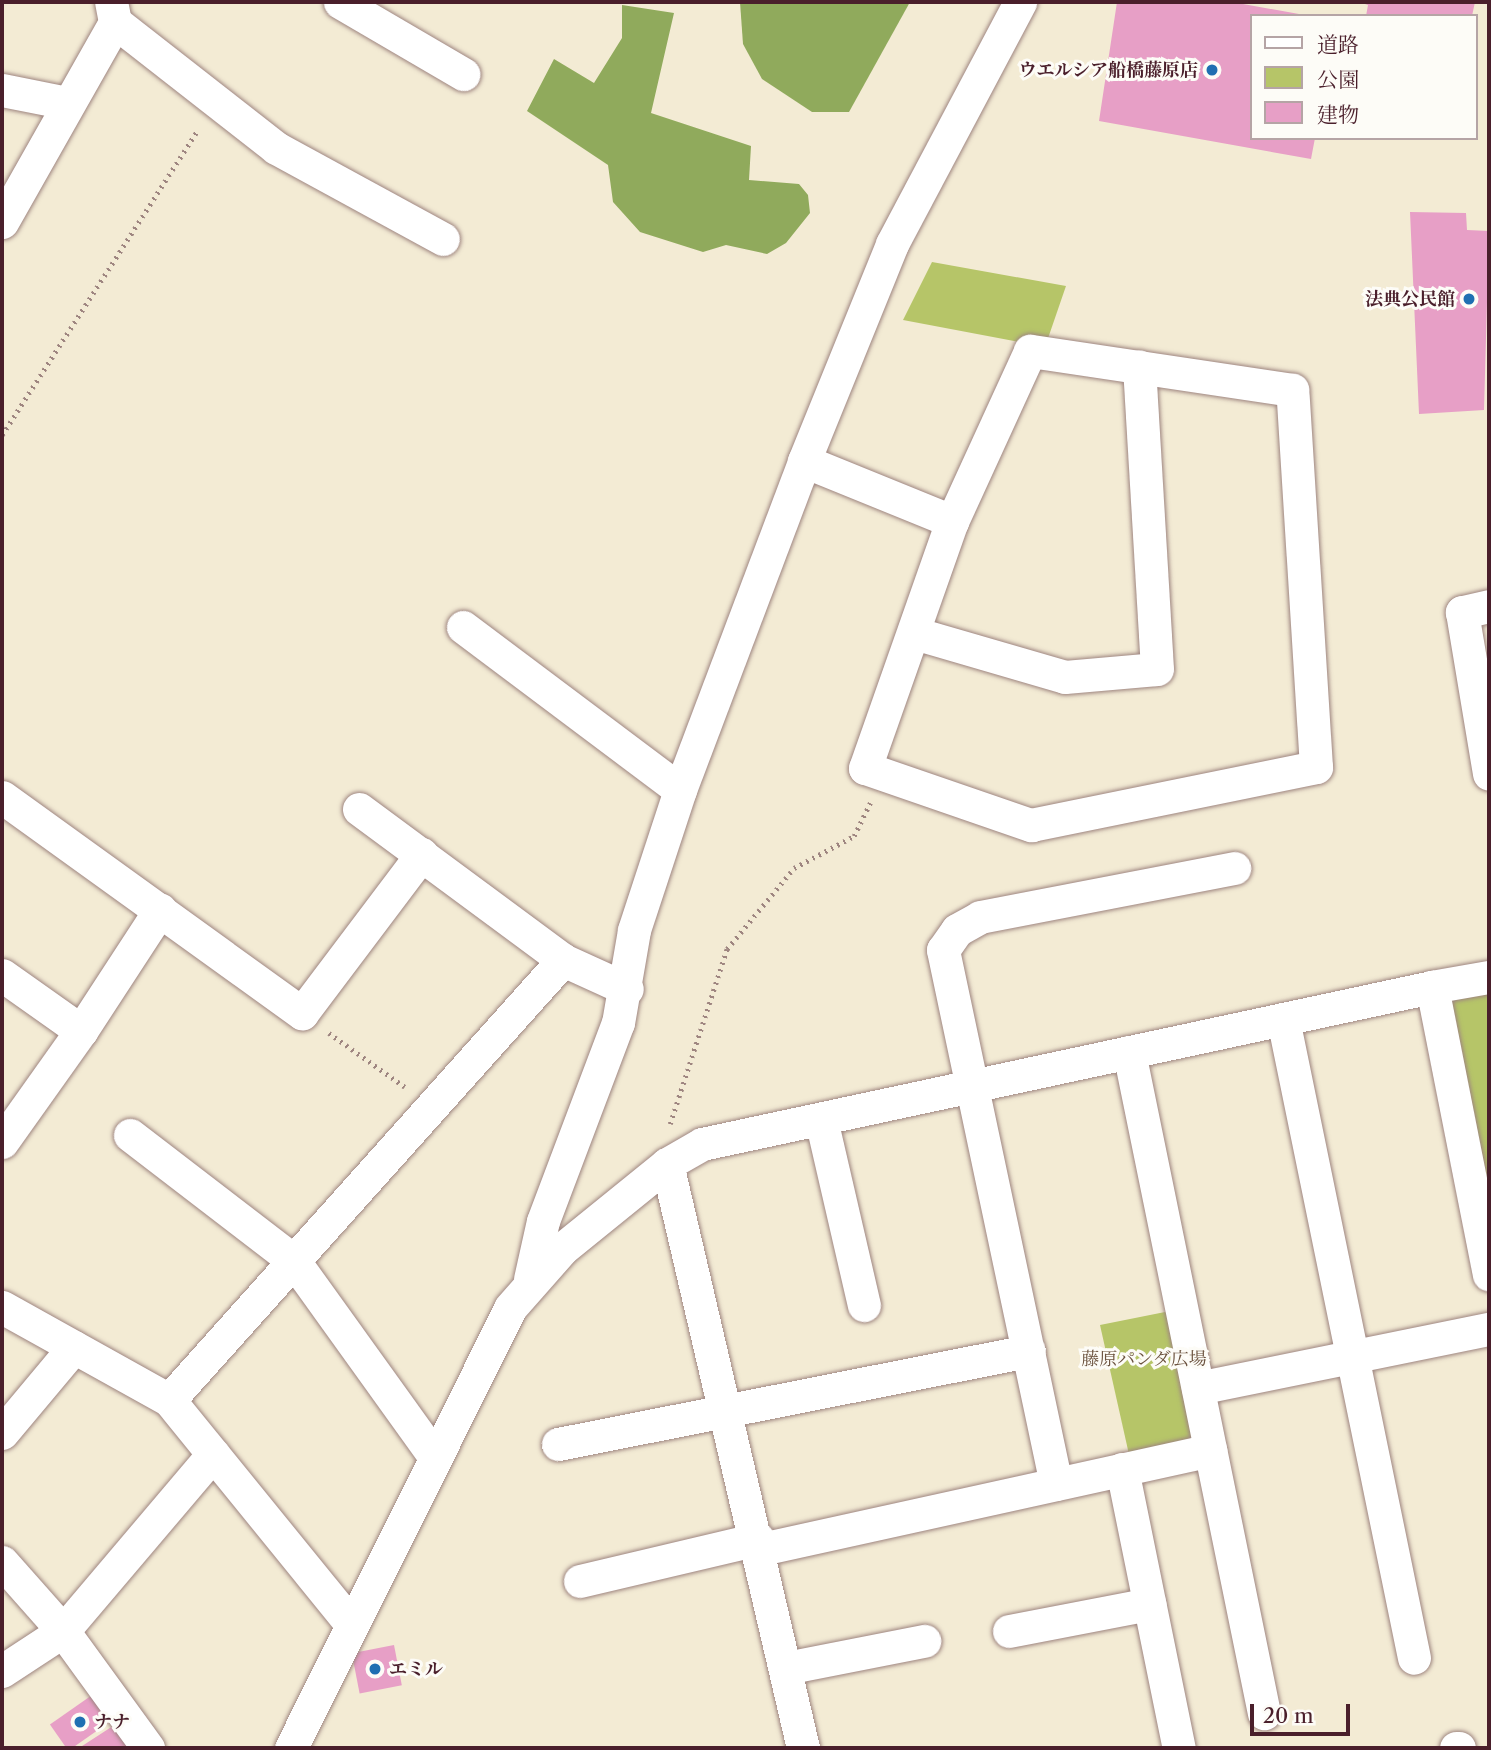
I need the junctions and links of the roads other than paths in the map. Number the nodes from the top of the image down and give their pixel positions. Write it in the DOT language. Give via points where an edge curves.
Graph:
graph roads {
  1 [pos="340,2"];
  2 [pos="1020,2"];
  3 [pos="113,12"];
  4 [pos="463,74"];
  5 [pos="2,90"];
  6 [pos="68,103"];
  7 [pos="2,222"];
  8 [pos="443,239"];
  9 [pos="1139,367"];
  10 [pos="804,461"];
  11 [pos="952,521"];
  12 [pos="1489,606"];
  13 [pos="463,627"];
  14 [pos="914,633"];
  15 [pos="1489,774"];
  16 [pos="680,790"];
  17 [pos="2,797"];
  18 [pos="359,809"];
  19 [pos="422,854"];
  20 [pos="1234,868"];
  21 [pos="160,910"];
  22 [pos="563,960"];
  23 [pos="2,975"];
  24 [pos="1489,977"];
  25 [pos="1432,987"];
  26 [pos="627,989"];
  27 [pos="1283,1020"];
  28 [pos="81,1031"];
  29 [pos="1129,1052"];
  30 [pos="977,1086"];
  31 [pos="821,1119"];
  32 [pos="130,1135"];
  33 [pos="2,1142"];
  34 [pos="660,1169"];
  35 [pos="294,1261"];
  36 [pos="1489,1274"];
  37 [pos="530,1279"];
  38 [pos="864,1305"];
  39 [pos="2,1307"];
  40 [pos="1489,1329"];
  41 [pos="74,1347"];
  42 [pos="1029,1351"];
  43 [pos="1352,1357"];
  44 [pos="1198,1388"];
  45 [pos="169,1400"];
  46 [pos="726,1411"];
  47 [pos="2,1433"];
  48 [pos="558,1444"];
  49 [pos="1210,1450"];
  50 [pos="213,1454"];
  51 [pos="434,1456"];
  52 [pos="1122,1469"];
  53 [pos="1056,1484"];
  54 [pos="760,1544"];
  55 [pos="2,1562"];
  56 [pos="580,1581"];
  57 [pos="1149,1604"];
  58 [pos="350,1623"];
  59 [pos="63,1631"];
  60 [pos="1009,1631"];
  61 [pos="924,1641"];
  62 [pos="1414,1658"];
  63 [pos="786,1668"];
  64 [pos="2,1671"];
  65 [pos="1264,1713"];
  66 [pos="1174,1747"];
  67 [pos="148,1748"];
  68 [pos="291,1748"];
  69 [pos="803,1748"];
  1 -- 4 [label="street"];
  2 -- 10 [label="street" via="892,244"];
  3 -- 6 [label="street"];
  3 -- 8 [label="street" via="214,104 276,148"];
  5 -- 6 [label="street"];
  6 -- 7 [label="street"];
  9 -- 11 [label="street" via="1030,351"];
  9 -- 14 [label="street" via="1157,668 1065,677"];
  9 -- 14 [label="street" via="1292,390 1316,767 1031,825 865,768"];
  10 -- 11 [label="street"];
  10 -- 16 [label="street"];
  11 -- 14 [label="street"];
  12 -- 15 [label="street" via="1462,612"];
  13 -- 16 [label="street"];
  16 -- 26 [label="street" via="634,930"];
  17 -- 21 [label="street"];
  18 -- 19 [label="street"];
  19 -- 21 [label="street" via="302,1013"];
  19 -- 22 [label="street"];
  20 -- 30 [label="street" via="981,918 957,930 943,950"];
  21 -- 28 [label="street"];
  22 -- 26 [label="street"];
  22 -- 35 [label="street"];
  23 -- 28 [label="street"];
  24 -- 25 [label="street"];
  25 -- 27 [label="street"];
  25 -- 36 [label="street"];
  26 -- 37 [label="street" via="543,1222"];
  27 -- 29 [label="street"];
  27 -- 43 [label="street"];
  28 -- 33 [label="street"];
  29 -- 30 [label="street"];
  29 -- 44 [label="street"];
  30 -- 31 [label="street"];
  30 -- 42 [label="street"];
  31 -- 34 [label="street" via="702,1144"];
  31 -- 38 [label="street"];
  32 -- 35 [label="street"];
  34 -- 37 [label="street"];
  34 -- 46 [label="street"];
  35 -- 45 [label="street"];
  35 -- 51 [label="street"];
  37 -- 51 [label="street"];
  39 -- 41 [label="street"];
  40 -- 43 [label="street"];
  41 -- 45 [label="street"];
  41 -- 47 [label="street"];
  42 -- 46 [label="street"];
  42 -- 53 [label="street"];
  43 -- 44 [label="street"];
  43 -- 62 [label="street"];
  44 -- 49 [label="street"];
  45 -- 50 [label="street"];
  46 -- 48 [label="street"];
  46 -- 54 [label="street"];
  49 -- 52 [label="street"];
  49 -- 65 [label="street"];
  50 -- 58 [label="street"];
  50 -- 59 [label="street"];
  51 -- 58 [label="street"];
  52 -- 53 [label="street"];
  52 -- 57 [label="street"];
  53 -- 54 [label="street"];
  54 -- 56 [label="street"];
  54 -- 63 [label="street"];
  55 -- 59 [label="street"];
  57 -- 60 [label="street"];
  57 -- 66 [label="street"];
  58 -- 68 [label="street"];
  59 -- 64 [label="street"];
  59 -- 67 [label="street"];
  61 -- 63 [label="street"];
  63 -- 69 [label="street"];
}
